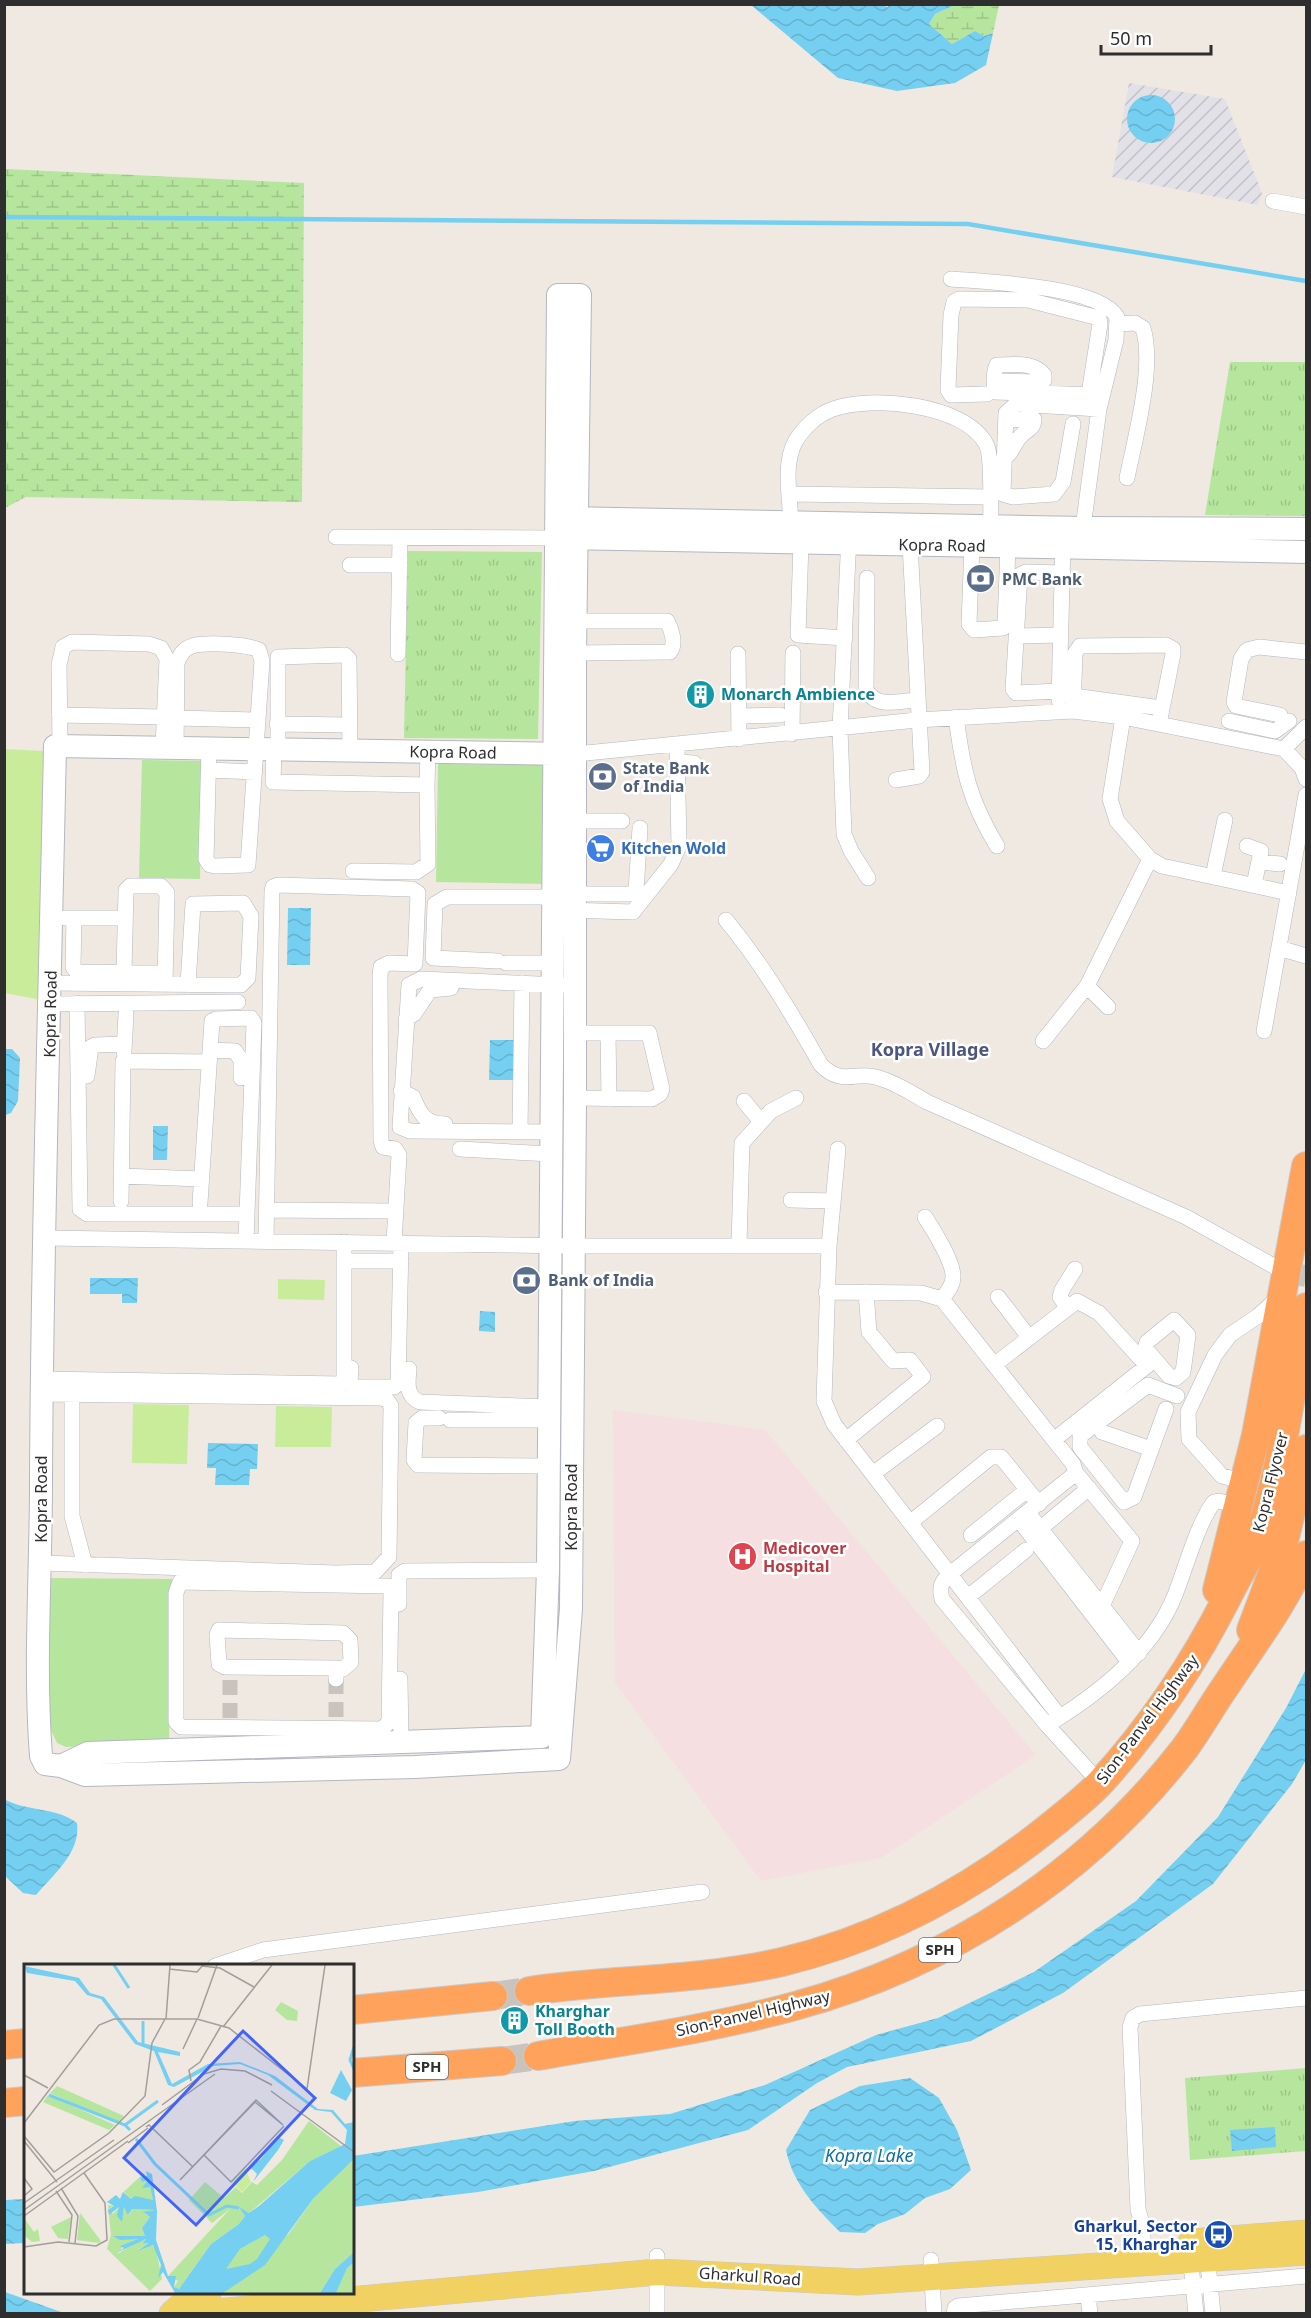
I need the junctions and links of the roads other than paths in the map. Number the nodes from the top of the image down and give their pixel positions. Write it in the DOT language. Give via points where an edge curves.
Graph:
graph roads {
  1 [pos="1273,201"];
  2 [pos="1306,207"];
  3 [pos="951,279"];
  4 [pos="1119,324"];
  5 [pos="1097,399"];
  6 [pos="1006,420"];
  7 [pos="1073,424"];
  8 [pos="1004,458"];
  9 [pos="1127,478"];
  10 [pos="791,495"];
  11 [pos="990,497"];
  12 [pos="991,526"];
  13 [pos="567,528"];
  14 [pos="1306,529"];
  15 [pos="796,532"];
  16 [pos="849,533"];
  17 [pos="336,537"];
  18 [pos="1072,537"];
  19 [pos="400,538"];
  20 [pos="910,544"];
  21 [pos="972,545"];
  22 [pos="1008,546"];
  23 [pos="1306,552"];
  24 [pos="350,565"];
  25 [pos="400,565"];
  26 [pos="1063,573"];
  27 [pos="867,578"];
  28 [pos="577,621"];
  29 [pos="1061,635"];
  30 [pos="1017,636"];
  31 [pos="845,638"];
  32 [pos="1306,652"];
  33 [pos="575,653"];
  34 [pos="793,653"];
  35 [pos="398,654"];
  36 [pos="738,654"];
  37 [pos="916,700"];
  38 [pos="1066,702"];
  39 [pos="59,715"];
  40 [pos="739,716"];
  41 [pos="780,716"];
  42 [pos="1160,716"];
  43 [pos="170,717"];
  44 [pos="956,717"];
  45 [pos="1122,717"];
  46 [pos="258,720"];
  47 [pos="917,720"];
  48 [pos="277,724"];
  49 [pos="350,725"];
  50 [pos="1306,728"];
  51 [pos="840,729"];
  52 [pos="792,734"];
  53 [pos="1225,737"];
  54 [pos="739,739"];
  55 [pos="677,745"];
  56 [pos="60,746"];
  57 [pos="170,748"];
  58 [pos="269,749"];
  59 [pos="1284,749"];
  60 [pos="350,751"];
  61 [pos="428,752"];
  62 [pos="566,754"];
  63 [pos="209,759"];
  64 [pos="677,762"];
  65 [pos="694,763"];
  66 [pos="255,772"];
  67 [pos="1306,779"];
  68 [pos="896,780"];
  69 [pos="427,785"];
  70 [pos="1306,795"];
  71 [pos="1225,820"];
  72 [pos="576,821"];
  73 [pos="622,821"];
  74 [pos="640,828"];
  75 [pos="997,846"];
  76 [pos="1247,846"];
  77 [pos="1150,859"];
  78 [pos="1259,862"];
  79 [pos="1280,864"];
  80 [pos="354,871"];
  81 [pos="1213,876"];
  82 [pos="868,878"];
  83 [pos="1254,885"];
  84 [pos="1289,893"];
  85 [pos="564,903"];
  86 [pos="52,918"];
  87 [pos="74,918"];
  88 [pos="125,918"];
  89 [pos="726,920"];
  90 [pos="1279,948"];
  91 [pos="1306,956"];
  92 [pos="124,973"];
  93 [pos="560,978"];
  94 [pos="166,981"];
  95 [pos="522,983"];
  96 [pos="188,985"];
  97 [pos="1087,986"];
  98 [pos="476,987"];
  99 [pos="50,993"];
  100 [pos="238,1002"];
  101 [pos="81,1003"];
  102 [pos="1108,1007"];
  103 [pos="126,1014"];
  104 [pos="406,1019"];
  105 [pos="1264,1031"];
  106 [pos="575,1033"];
  107 [pos="608,1033"];
  108 [pos="1043,1041"];
  109 [pos="124,1044"];
  110 [pos="209,1056"];
  111 [pos="123,1061"];
  112 [pos="87,1076"];
  113 [pos="241,1078"];
  114 [pos="401,1091"];
  115 [pos="575,1098"];
  116 [pos="796,1098"];
  117 [pos="609,1099"];
  118 [pos="744,1101"];
  119 [pos="761,1122"];
  120 [pos="469,1125"];
  121 [pos="520,1132"];
  122 [pos="552,1143"];
  123 [pos="460,1149"];
  124 [pos="838,1149"];
  125 [pos="1306,1166"];
  126 [pos="121,1176"];
  127 [pos="202,1179"];
  128 [pos="791,1200"];
  129 [pos="121,1201"];
  130 [pos="833,1201"];
  131 [pos="200,1203"];
  132 [pos="248,1208"];
  133 [pos="267,1210"];
  134 [pos="395,1211"];
  135 [pos="925,1217"];
  136 [pos="45,1238"];
  137 [pos="246,1240"];
  138 [pos="266,1241"];
  139 [pos="349,1242"];
  140 [pos="402,1243"];
  141 [pos="739,1244"];
  142 [pos="561,1245"];
  143 [pos="829,1246"];
  144 [pos="353,1262"];
  145 [pos="401,1262"];
  146 [pos="1076,1269"];
  147 [pos="1294,1287"];
  148 [pos="826,1292"];
  149 [pos="866,1292"];
  150 [pos="998,1297"];
  151 [pos="942,1299"];
  152 [pos="1067,1307"];
  153 [pos="1029,1336"];
  154 [pos="994,1365"];
  155 [pos="42,1387"];
  156 [pos="72,1394"];
  157 [pos="1178,1396"];
  158 [pos="1166,1408"];
  159 [pos="549,1413"];
  160 [pos="937,1426"];
  161 [pos="1055,1439"];
  162 [pos="846,1440"];
  163 [pos="1151,1449"];
  164 [pos="1306,1449"];
  165 [pos="1083,1461"];
  166 [pos="549,1466"];
  167 [pos="874,1473"];
  168 [pos="1089,1488"];
  169 [pos="1027,1490"];
  170 [pos="1243,1494"];
  171 [pos="1029,1512"];
  172 [pos="911,1522"];
  173 [pos="971,1535"];
  174 [pos="1029,1541"];
  175 [pos="1283,1544"];
  176 [pos="41,1563"];
  177 [pos="85,1565"];
  178 [pos="548,1570"];
  179 [pos="950,1574"];
  180 [pos="1298,1589"];
  181 [pos="968,1597"];
  182 [pos="1102,1606"];
  183 [pos="1202,1647"];
  184 [pos="1134,1658"];
  185 [pos="1238,1667"];
  186 [pos="230,1673"];
  187 [pos="553,1707"];
  188 [pos="1054,1721"];
  189 [pos="230,1733"];
  190 [pos="336,1733"];
  191 [pos="401,1743"];
  192 [pos="61,1766"];
  193 [pos="1100,1784"];
  194 [pos="702,1892"];
  195 [pos="218,1964"];
  196 [pos="529,1991"];
  197 [pos="493,1996"];
  198 [pos="1306,1998"];
  199 [pos="354,2010"];
  200 [pos="24,2043"];
  201 [pos="4,2045"];
  202 [pos="538,2056"];
  203 [pos="502,2061"];
  204 [pos="354,2073"];
  205 [pos="24,2102"];
  206 [pos="4,2103"];
  207 [pos="1143,2164"];
  208 [pos="1143,2209"];
  209 [pos="1306,2233"];
  210 [pos="1143,2245"];
  211 [pos="1198,2250"];
  212 [pos="1306,2252"];
  213 [pos="657,2264"];
  214 [pos="931,2269"];
  215 [pos="1306,2276"];
  216 [pos="354,2281"];
  217 [pos="1210,2284"];
  218 [pos="1193,2285"];
  219 [pos="209,2294"];
  220 [pos="1088,2295"];
  221 [pos="172,2313"];
  222 [pos="194,2313"];
  223 [pos="657,2313"];
  224 [pos="934,2313"];
  225 [pos="954,2313"];
  226 [pos="1090,2313"];
  227 [pos="1196,2313"];
  228 [pos="1213,2313"];
  1 -- 2 [label="street"];
  3 -- 4 [label="street" via="1042,287 1095,301 1113,310"];
  4 -- 5 [label="street"];
  4 -- 9 [label="street" via="1135,323 1143,328 1147,340 1142,405"];
  5 -- 5 [label="street" via="998,394 991,387 951,395 948,390 954,302 1028,300 1099,318"];
  5 -- 6 [label="street" via="1016,404 1008,409"];
  5 -- 18 [label="street"];
  6 -- 8 [label="street"];
  6 -- 8 [label="street" via="1035,422"];
  7 -- 8 [label="street" via="1063,482 1054,494 1005,496"];
  10 -- 11 [label="street"];
  10 -- 11 [label="street" via="789,458 800,435 824,413 856,404 933,409 963,422 988,448"];
  10 -- 15 [label="street"];
  11 -- 12 [label="street"];
  12 -- 16 [label="street, Kopra Road"];
  12 -- 18 [label="street, Kopra Road"];
  13 -- 13 [label="street, Kopra Road" via="558,295 580,295"];
  13 -- 15 [label="street, Kopra Road"];
  13 -- 19 [label="street" via="528,538"];
  13 -- 28 [label="street, Kopra Road"];
  13 -- 62 [label="street, Kopra Road"];
  14 -- 18 [label="street, Kopra Road"];
  15 -- 16 [label="street, Kopra Road"];
  15 -- 31 [label="street" via="798,635"];
  16 -- 20 [label="street, Kopra Road"];
  16 -- 31 [label="street"];
  17 -- 19 [label="street"];
  18 -- 22 [label="street, Kopra Road"];
  18 -- 23 [label="street, Kopra Road"];
  18 -- 26 [label="street"];
  19 -- 25 [label="street"];
  20 -- 21 [label="street, Kopra Road"];
  20 -- 37 [label="street"];
  21 -- 22 [label="street, Kopra Road"];
  21 -- 22 [label="street" via="969,624 974,630 1003,628 1005,624"];
  24 -- 25 [label="street"];
  25 -- 35 [label="street"];
  26 -- 29 [label="street"];
  26 -- 30 [label="street" via="1020,575"];
  27 -- 37 [label="street" via="866,689 870,698 880,703"];
  28 -- 33 [label="street, Kopra Road"];
  28 -- 33 [label="street" via="668,621 672,649"];
  29 -- 30 [label="street"];
  29 -- 38 [label="street"];
  30 -- 38 [label="street" via="1014,692"];
  31 -- 51 [label="street"];
  32 -- 53 [label="street" via="1252,647 1243,654 1236,706 1284,718 1275,730 1230,715"];
  33 -- 62 [label="street, Kopra Road"];
  34 -- 52 [label="street"];
  36 -- 40 [label="street"];
  37 -- 47 [label="street"];
  38 -- 42 [label="street"];
  38 -- 42 [label="street" via="1080,646 1166,645 1173,649 1173,654"];
  38 -- 44 [label="street"];
  38 -- 45 [label="street"];
  39 -- 43 [label="street"];
  39 -- 43 [label="street" via="59,665 63,647 72,642 149,644 161,648 167,659"];
  39 -- 56 [label="street"];
  40 -- 41 [label="street"];
  40 -- 54 [label="street"];
  42 -- 45 [label="street"];
  42 -- 53 [label="street"];
  43 -- 46 [label="street"];
  43 -- 46 [label="street" via="180,654 193,646 250,646 259,650 262,661"];
  43 -- 57 [label="street"];
  44 -- 47 [label="street"];
  44 -- 75 [label="street" via="974,806"];
  45 -- 77 [label="street" via="1110,799 1117,821"];
  46 -- 58 [label="street"];
  47 -- 51 [label="street"];
  47 -- 68 [label="street" via="922,772"];
  48 -- 49 [label="street"];
  48 -- 49 [label="street" via="278,657 345,655 349,658"];
  48 -- 58 [label="street"];
  49 -- 60 [label="street"];
  50 -- 59 [label="street"];
  51 -- 52 [label="street"];
  51 -- 82 [label="street" via="844,834"];
  52 -- 54 [label="street"];
  53 -- 59 [label="street"];
  54 -- 55 [label="street"];
  55 -- 62 [label="street"];
  55 -- 64 [label="street"];
  56 -- 57 [label="street, Kopra Road"];
  56 -- 86 [label="street, Kopra Road" via="55,746"];
  57 -- 63 [label="street, Kopra Road"];
  58 -- 60 [label="street, Kopra Road"];
  58 -- 63 [label="street, Kopra Road"];
  58 -- 66 [label="street"];
  58 -- 69 [label="street" via="273,785"];
  59 -- 67 [label="street" via="1302,768"];
  60 -- 61 [label="street, Kopra Road"];
  61 -- 62 [label="street, Kopra Road"];
  61 -- 69 [label="street"];
  62 -- 72 [label="street, Kopra Road"];
  62 -- 85 [label="street, Kopra Road"];
  63 -- 66 [label="street"];
  63 -- 66 [label="street" via="206,859 210,865 250,863"];
  64 -- 65 [label="street"];
  64 -- 85 [label="street" via="674,798 678,846 672,864 636,910"];
  69 -- 80 [label="street" via="425,868 416,872"];
  70 -- 84 [label="street"];
  71 -- 81 [label="street"];
  72 -- 73 [label="street"];
  72 -- 85 [label="street, Kopra Road"];
  74 -- 85 [label="street" via="636,891"];
  76 -- 78 [label="street" via="1260,849"];
  77 -- 81 [label="street" via="1162,866"];
  77 -- 97 [label="street"];
  78 -- 79 [label="street"];
  78 -- 83 [label="street"];
  81 -- 83 [label="street"];
  83 -- 84 [label="street"];
  84 -- 90 [label="street"];
  85 -- 93 [label="street, Kopra Road"];
  85 -- 93 [label="street, Kopra Road"];
  85 -- 93 [label="street" via="447,897 435,904 435,960 502,962"];
  86 -- 87 [label="street"];
  86 -- 99 [label="street, Kopra Road"];
  87 -- 88 [label="street"];
  87 -- 92 [label="street" via="75,970"];
  88 -- 92 [label="street"];
  88 -- 94 [label="street" via="127,887 165,889"];
  89 -- 147 [label="street" via="783,997 828,1072 837,1077 867,1075 899,1085 927,1102 1186,1217"];
  90 -- 91 [label="street"];
  90 -- 105 [label="street"];
  92 -- 94 [label="street"];
  93 -- 95 [label="street"];
  93 -- 106 [label="street, Kopra Road"];
  93 -- 122 [label="street, Kopra Road"];
  94 -- 96 [label="street"];
  94 -- 99 [label="street"];
  95 -- 104 [label="street" via="421,979 409,985"];
  95 -- 121 [label="street"];
  96 -- 96 [label="street" via="241,985 248,978 251,916 243,903 194,904"];
  97 -- 102 [label="street"];
  97 -- 108 [label="street"];
  98 -- 104 [label="street" via="430,990"];
  99 -- 101 [label="street"];
  99 -- 136 [label="street, Kopra Road"];
  100 -- 101 [label="street"];
  101 -- 132 [label="street" via="80,1209 87,1214"];
  103 -- 109 [label="street"];
  104 -- 114 [label="street"];
  106 -- 107 [label="street"];
  106 -- 115 [label="street, Kopra Road"];
  107 -- 117 [label="street"];
  107 -- 117 [label="street" via="649,1033 662,1089 652,1099"];
  109 -- 111 [label="street"];
  109 -- 112 [label="street" via="91,1047"];
  110 -- 111 [label="street"];
  110 -- 113 [label="street" via="235,1051 241,1060"];
  110 -- 127 [label="street"];
  110 -- 132 [label="street" via="212,1021 253,1020"];
  111 -- 126 [label="street"];
  114 -- 120 [label="street" via="413,1097 420,1114 428,1121"];
  114 -- 121 [label="street" via="399,1122 405,1130"];
  115 -- 117 [label="street"];
  115 -- 142 [label="street, Kopra Road"];
  116 -- 119 [label="street" via="771,1111"];
  118 -- 119 [label="street"];
  119 -- 141 [label="street" via="741,1147"];
  121 -- 122 [label="street"];
  122 -- 123 [label="street"];
  122 -- 142 [label="street, Kopra Road"];
  124 -- 130 [label="street"];
  125 -- 147 [label="highway"];
  126 -- 127 [label="street"];
  126 -- 129 [label="street"];
  127 -- 131 [label="street"];
  128 -- 130 [label="street"];
  130 -- 143 [label="street"];
  132 -- 137 [label="street"];
  133 -- 134 [label="street"];
  133 -- 134 [label="street" via="272,891 278,885 412,889 418,893 415,963 389,963 381,967 380,976 381,1141 383,1147 395,1149 399,1155"];
  133 -- 138 [label="street"];
  134 -- 140 [label="street"];
  135 -- 151 [label="street" via="953,1277"];
  136 -- 137 [label="street"];
  136 -- 155 [label="street, Kopra Road"];
  137 -- 138 [label="street"];
  138 -- 139 [label="street"];
  139 -- 140 [label="street"];
  139 -- 144 [label="street"];
  139 -- 155 [label="street" via="341,1384"];
  140 -- 142 [label="street"];
  140 -- 145 [label="street"];
  140 -- 159 [label="street" via="408,1390 413,1398 420,1402"];
  141 -- 142 [label="street"];
  141 -- 143 [label="street"];
  142 -- 159 [label="street, Kopra Road"];
  142 -- 187 [label="street, Kopra Road" via="571,1609"];
  143 -- 148 [label="street"];
  144 -- 145 [label="street"];
  144 -- 145 [label="street" via="350,1382 353,1387 366,1388 398,1384"];
  146 -- 152 [label="street" via="1060,1297"];
  147 -- 170 [label="highway"];
  147 -- 170 [label="street" via="1230,1335 1215,1355 1188,1412 1189,1439"];
  147 -- 175 [label="highway, Kopra Flyover / SPH" via="1273,1485"];
  148 -- 149 [label="street"];
  148 -- 162 [label="street" via="824,1401"];
  149 -- 151 [label="street" via="921,1293"];
  149 -- 162 [label="street" via="869,1332 891,1359 910,1360 923,1377"];
  150 -- 153 [label="street"];
  151 -- 154 [label="street"];
  152 -- 153 [label="street"];
  152 -- 161 [label="street" via="1077,1301 1088,1305 1150,1363"];
  153 -- 154 [label="street"];
  154 -- 161 [label="street"];
  155 -- 156 [label="street"];
  155 -- 176 [label="street, Kopra Road"];
  156 -- 177 [label="street" via="72,1516"];
  156 -- 177 [label="street" via="382,1398 391,1406 389,1557 375,1572"];
  157 -- 165 [label="street" via="1152,1384 1144,1386 1080,1436"];
  158 -- 163 [label="street"];
  159 -- 166 [label="street, Kopra Road"];
  159 -- 166 [label="street" via="422,1418 416,1423 414,1460 418,1465"];
  160 -- 167 [label="street"];
  161 -- 165 [label="street"];
  162 -- 167 [label="street"];
  163 -- 165 [label="street" via="1106,1429 1092,1443"];
  163 -- 165 [label="street" via="1134,1497 1128,1502 1121,1500"];
  164 -- 175 [label="highway, Kopra Flyover / SPH"];
  165 -- 168 [label="street"];
  165 -- 171 [label="street"];
  166 -- 178 [label="street, Kopra Road"];
  167 -- 172 [label="street"];
  168 -- 174 [label="street"];
  168 -- 182 [label="street" via="1132,1541"];
  169 -- 171 [label="street"];
  169 -- 172 [label="street" via="1000,1458 991,1457"];
  169 -- 173 [label="street"];
  170 -- 183 [label="highway"];
  170 -- 184 [label="street" via="1209,1508 1173,1599"];
  171 -- 174 [label="street"];
  171 -- 179 [label="street"];
  172 -- 179 [label="street"];
  174 -- 181 [label="street"];
  174 -- 182 [label="street"];
  174 -- 184 [label="street"];
  175 -- 180 [label="highway"];
  175 -- 183 [label="highway, Kopra Flyover / SPH"];
  175 -- 185 [label="highway, Kopra Flyover / SPH"];
  176 -- 177 [label="street"];
  176 -- 192 [label="street, Kopra Road" via="36,1644 41,1756 45,1764"];
  178 -- 187 [label="street, Kopra Road"];
  178 -- 191 [label="street" via="410,1570 399,1575"];
  179 -- 181 [label="street"];
  179 -- 188 [label="street" via="940,1590 942,1599"];
  180 -- 185 [label="highway"];
  181 -- 188 [label="street"];
  182 -- 184 [label="street"];
  183 -- 193 [label="highway, Sion-Panvel Highway / SPH"];
  184 -- 188 [label="street"];
  185 -- 202 [label="highway, Sion-Panvel Highway / SPH" via="1186,1746 1123,1818 1051,1882 971,1934 884,1975 794,2007"];
  186 -- 186 [label="street" via="336,1674 351,1662 350,1640 343,1633 219,1630 219,1664"];
  187 -- 191 [label="street, Kopra Road" via="542,1737"];
  187 -- 192 [label="street, Kopra Road" via="559,1759 415,1767 85,1775"];
  188 -- 193 [label="street"];
  189 -- 190 [label="street, Kopra Road"];
  189 -- 190 [label="street" via="181,1727 176,1722 176,1593 180,1582 388,1586 390,1722 382,1729"];
  189 -- 192 [label="street, Kopra Road" via="88,1753"];
  190 -- 191 [label="street, Kopra Road"];
  193 -- 196 [label="highway, Sion-Panvel Highway / SPH" via="988,1873 868,1935 739,1970"];
  194 -- 195 [label="street" via="263,1950"];
  197 -- 199 [label="highway"];
  198 -- 208 [label="street" via="1140,2014 1133,2018 1130,2027"];
  200 -- 201 [label="highway"];
  203 -- 204 [label="highway, SPH"];
  205 -- 206 [label="highway"];
  207 -- 208 [label="street"];
  208 -- 210 [label="street"];
  209 -- 211 [label="main road, Gharkul Road"];
  210 -- 211 [label="main road, Gharkul Road"];
  210 -- 214 [label="main road, Gharkul Road"];
  211 -- 212 [label="main road, Gharkul Road"];
  211 -- 217 [label="street"];
  211 -- 218 [label="street"];
  213 -- 214 [label="main road, Gharkul Road" via="858,2282"];
  213 -- 216 [label="main road, Gharkul Road"];
  213 -- 222 [label="main road, Gharkul Road"];
  213 -- 223 [label="street"];
  214 -- 224 [label="street"];
  215 -- 217 [label="street"];
  217 -- 218 [label="street"];
  217 -- 228 [label="street"];
  218 -- 220 [label="street"];
  218 -- 227 [label="street"];
  219 -- 221 [label="main road" via="188,2300"];
  220 -- 225 [label="street" via="958,2306"];
  220 -- 226 [label="street"];
}
